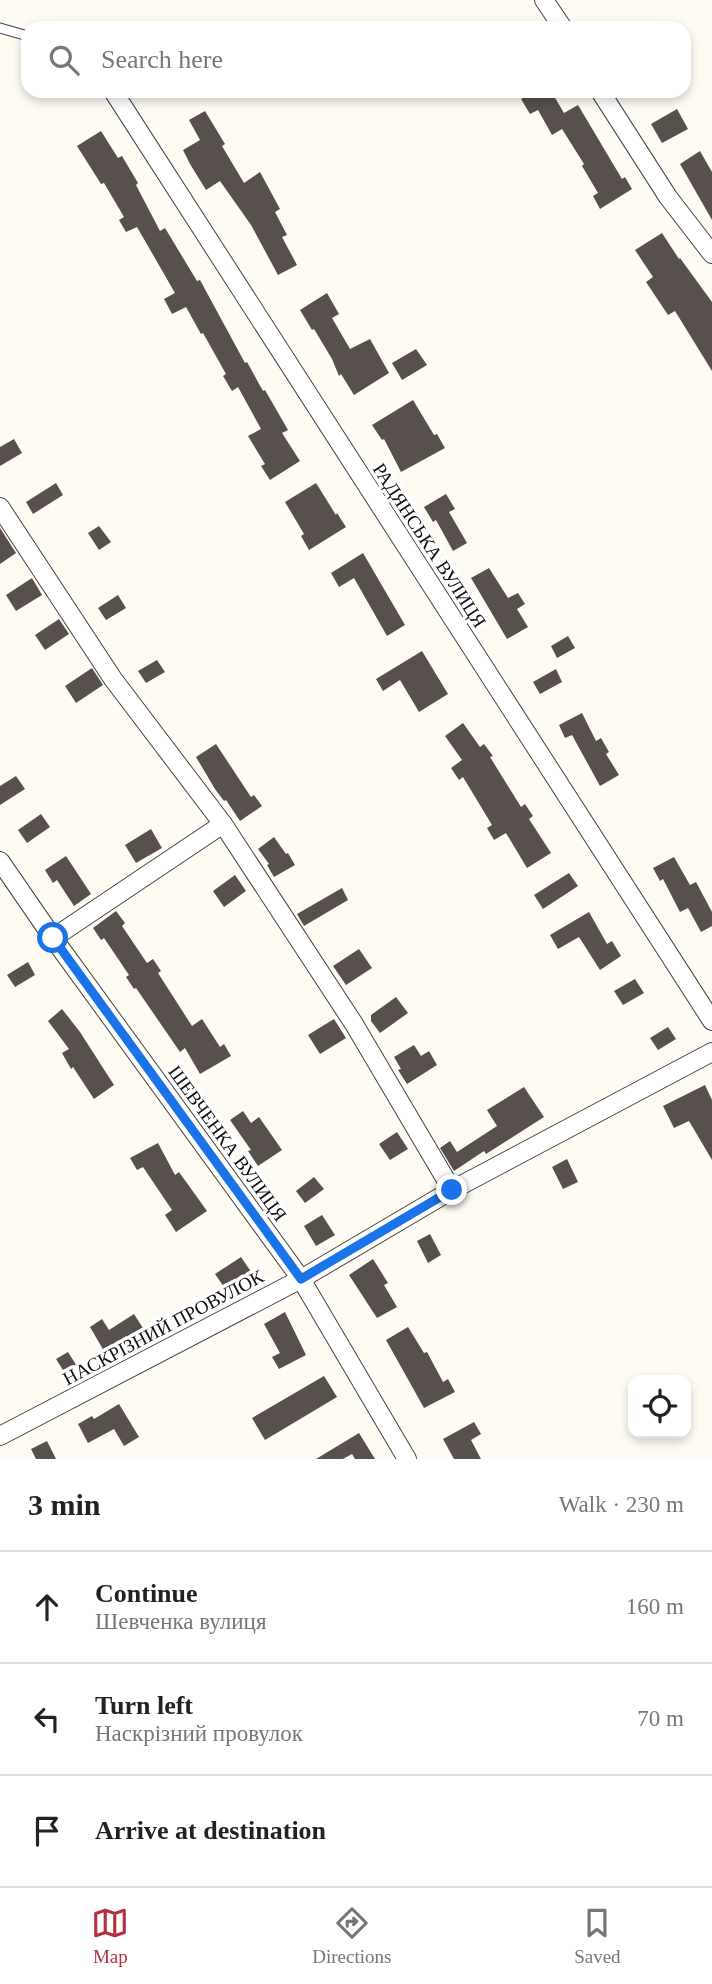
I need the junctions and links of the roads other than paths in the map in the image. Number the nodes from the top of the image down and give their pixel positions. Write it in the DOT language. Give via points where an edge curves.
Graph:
graph roads {
  1 [pos="544,0"];
  2 [pos="558,21"];
  3 [pos="0,28"];
  4 [pos="21,34"];
  5 [pos="118,98"];
  6 [pos="604,98"];
  7 [pos="712,254"];
  8 [pos="0,507"];
  9 [pos="223,824"];
  10 [pos="0,861"];
  11 [pos="53,938"];
  12 [pos="712,1021"];
  13 [pos="712,1052"];
  14 [pos="452,1190"];
  15 [pos="301,1279"];
  16 [pos="0,1436"];
  17 [pos="407,1459"];
  1 -- 2 [label="street"];
  3 -- 4 [label="lane"];
  5 -- 12 [label="street, РАДЯНСЬКА ВУЛИЦЯ"];
  6 -- 7 [label="street" via="668,197"];
  8 -- 9 [label="street" via="113,679"];
  9 -- 11 [label="street"];
  9 -- 14 [label="street" via="354,1024"];
  10 -- 11 [label="street, ШЕВЧЕНКА ВУЛИЦЯ"];
  11 -- 15 [label="street, ШЕВЧЕНКА ВУЛИЦЯ"];
  13 -- 14 [label="street, НАСКРІЗНИЙ ПРОВУЛОК"];
  14 -- 15 [label="street, НАСКРІЗНИЙ ПРОВУЛОК"];
  15 -- 16 [label="street, НАСКРІЗНИЙ ПРОВУЛОК"];
  15 -- 17 [label="street, ШЕВЧЕНКА ВУЛИЦЯ"];
}
